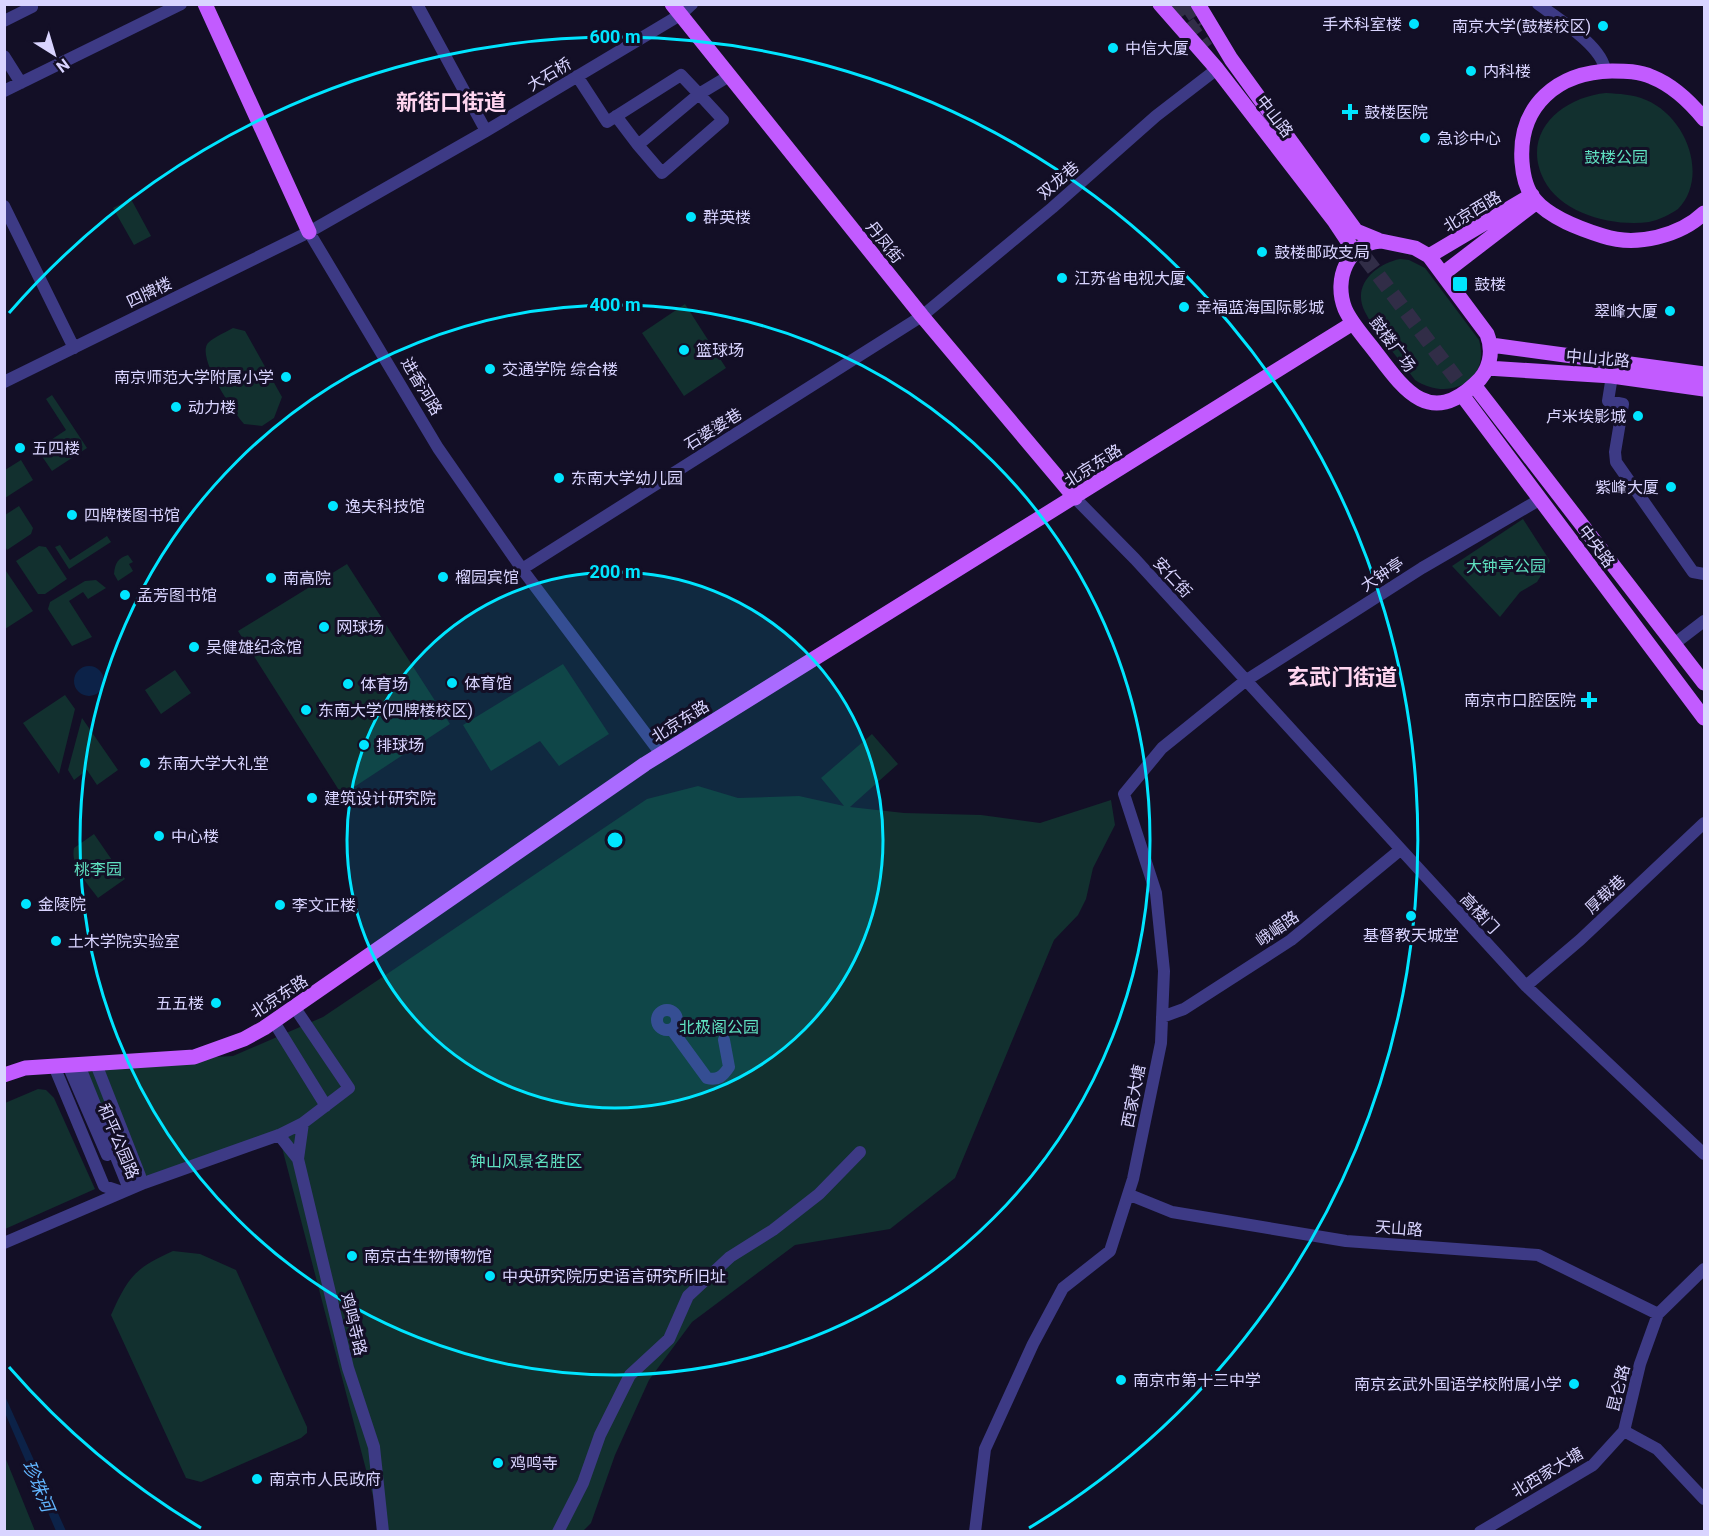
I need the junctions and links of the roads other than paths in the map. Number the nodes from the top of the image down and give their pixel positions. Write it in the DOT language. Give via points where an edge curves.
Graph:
graph roads {
  1 [pos="181,4"];
  2 [pos="205,4"];
  3 [pos="417,4"];
  4 [pos="692,4"];
  5 [pos="1160,4"];
  6 [pos="1198,4"];
  7 [pos="1538,4"];
  8 [pos="34,5"];
  9 [pos="676,10"];
  10 [pos="4,21"];
  11 [pos="4,56"];
  12 [pos="1217,69"];
  13 [pos="1605,71"];
  14 [pos="578,76"];
  15 [pos="729,76"];
  16 [pos="21,83"];
  17 [pos="4,91"];
  18 [pos="699,94"];
  19 [pos="616,116"];
  20 [pos="1703,116"];
  21 [pos="486,131"];
  22 [pos="638,145"];
  23 [pos="1534,199"];
  24 [pos="4,206"];
  25 [pos="1704,213"];
  26 [pos="309,232"];
  27 [pos="1381,241"];
  28 [pos="1349,256"];
  29 [pos="1429,256"];
  30 [pos="1444,273"];
  31 [pos="922,316"];
  32 [pos="1353,322"];
  33 [pos="1491,345"];
  34 [pos="74,348"];
  35 [pos="1487,368"];
  36 [pos="1704,374"];
  37 [pos="1612,376"];
  38 [pos="4,382"];
  39 [pos="1704,389"];
  40 [pos="1468,390"];
  41 [pos="1075,498"];
  42 [pos="1539,500"];
  43 [pos="522,569"];
  44 [pos="1704,574"];
  45 [pos="1704,621"];
  46 [pos="1674,644"];
  47 [pos="1245,681"];
  48 [pos="1704,683"];
  49 [pos="1704,718"];
  50 [pos="662,754"];
  51 [pos="1704,823"];
  52 [pos="1400,850"];
  53 [pos="1526,986"];
  54 [pos="294,1008"];
  55 [pos="1162,1017"];
  56 [pos="274,1022"];
  57 [pos="672,1030"];
  58 [pos="724,1040"];
  59 [pos="96,1064"];
  60 [pos="67,1065"];
  61 [pos="4,1075"];
  62 [pos="326,1106"];
  63 [pos="303,1123"];
  64 [pos="279,1136"];
  65 [pos="860,1152"];
  66 [pos="1704,1154"];
  67 [pos="298,1159"];
  68 [pos="126,1190"];
  69 [pos="1130,1194"];
  70 [pos="4,1243"];
  71 [pos="1704,1269"];
  72 [pos="1658,1314"];
  73 [pos="1624,1431"];
  74 [pos="1704,1499"];
  75 [pos="383,1532"];
  76 [pos="558,1532"];
  77 [pos="975,1532"];
  78 [pos="1480,1532"];
  1 -- 16 [label="street"];
  2 -- 26 [label="main road, 进香河路"];
  3 -- 21 [label="street"];
  4 -- 9 [label="street, 大石桥"];
  5 -- 12 [label="main road, 中山路"];
  6 -- 27 [label="main road" via="1231,59 1356,231"];
  7 -- 13 [label="street" via="1588,43 1605,63"];
  8 -- 10 [label="street"];
  9 -- 14 [label="street, 大石桥"];
  9 -- 15 [label="main road, 丹凤街"];
  11 -- 16 [label="street"];
  12 -- 28 [label="main road, 中山路" via="1340,230 1349,243"];
  12 -- 31 [label="street, 双龙巷" via="1156,116"];
  13 -- 20 [label="main road" via="1651,76"];
  13 -- 23 [label="main road" via="1585,73 1553,88 1529,119 1521,149 1525,179"];
  14 -- 19 [label="street" via="607,122"];
  14 -- 21 [label="street, 大石桥"];
  15 -- 18 [label="street"];
  15 -- 31 [label="main road, 丹凤街"];
  16 -- 17 [label="street"];
  18 -- 19 [label="street" via="681,75"];
  18 -- 22 [label="street"];
  18 -- 22 [label="street" via="723,120 662,173"];
  19 -- 22 [label="street"];
  21 -- 26 [label="street, 大石桥"];
  23 -- 25 [label="main road" via="1585,230 1611,239 1667,235 1688,227"];
  23 -- 29 [label="main road, 北京西路"];
  23 -- 30 [label="main road, 北京西路"];
  24 -- 34 [label="street"];
  26 -- 34 [label="street, 四牌楼"];
  26 -- 43 [label="street, 进香河路" via="438,448"];
  27 -- 28 [label="main road" via="1365,242"];
  27 -- 29 [label="main road" via="1415,248"];
  28 -- 32 [label="main road, 鼓楼广场" via="1342,292 1346,312"];
  29 -- 30 [label="main road"];
  30 -- 33 [label="main road" via="1482,325"];
  31 -- 41 [label="main road, 丹凤街"];
  31 -- 43 [label="street, 石婆婆巷"];
  32 -- 40 [label="main road, 鼓楼广场" via="1404,390 1413,396 1439,402"];
  32 -- 41 [label="main road, 北京东路"];
  33 -- 35 [label="main road"];
  33 -- 36 [label="main road, 中山北路"];
  34 -- 38 [label="street, 四牌楼"];
  35 -- 37 [label="main road, 中山北路"];
  35 -- 40 [label="main road"];
  37 -- 39 [label="main road, 中山北路"];
  37 -- 44 [label="street" via="1608,401 1623,404 1616,462 1693,572"];
  40 -- 42 [label="main road, 中央路"];
  40 -- 46 [label="main road, 中央路"];
  41 -- 47 [label="street, 安仁街"];
  41 -- 50 [label="main road, 北京东路"];
  42 -- 47 [label="street, 大钟亭" via="1422,568"];
  42 -- 49 [label="main road, 中央路"];
  43 -- 50 [label="street, 进香河路"];
  45 -- 46 [label="street"];
  46 -- 48 [label="main road, 中央路"];
  47 -- 52 [label="street, 高楼门"];
  47 -- 55 [label="street, 西家大塘" via="1162,748 1124,794 1156,893 1164,971"];
  50 -- 54 [label="main road, 北京东路"];
  51 -- 53 [label="street, 厚载巷"];
  52 -- 53 [label="street, 高楼门"];
  52 -- 55 [label="street, 峨嵋路" via="1291,940 1184,1008"];
  53 -- 66 [label="street, 高楼门"];
  54 -- 56 [label="main road, 北京东路"];
  54 -- 62 [label="street" via="348,1088"];
  55 -- 69 [label="street, 西家大塘" via="1161,1043"];
  56 -- 59 [label="main road, 北京东路" via="244,1039 194,1057"];
  56 -- 62 [label="street"];
  57 -- 58 [label="street" via="707,1078 714,1080 729,1067"];
  59 -- 60 [label="main road, 北京东路"];
  59 -- 68 [label="street, 和平公园路" via="140,1176"];
  60 -- 61 [label="main road, 北京东路" via="25,1068"];
  60 -- 68 [label="street, 和平公园路"];
  62 -- 63 [label="street"];
  63 -- 64 [label="street"];
  63 -- 67 [label="street, 鸡鸣寺路"];
  64 -- 67 [label="street"];
  64 -- 68 [label="street"];
  65 -- 76 [label="street" via="819,1194 730,1257 688,1296 669,1338 630,1375"];
  67 -- 75 [label="street, 鸡鸣寺路" via="348,1368 374,1447"];
  68 -- 70 [label="street"];
  69 -- 72 [label="street, 天山路" via="1172,1212 1346,1241 1538,1255"];
  69 -- 77 [label="street, 西家大塘" via="1110,1251 1063,1288 1033,1344 985,1449"];
  71 -- 72 [label="street, 昆仑路"];
  72 -- 73 [label="street, 昆仑路" via="1640,1364"];
  73 -- 74 [label="street, 昆仑路" via="1657,1449"];
  73 -- 78 [label="street, 北西家大塘" via="1593,1465"];
}
